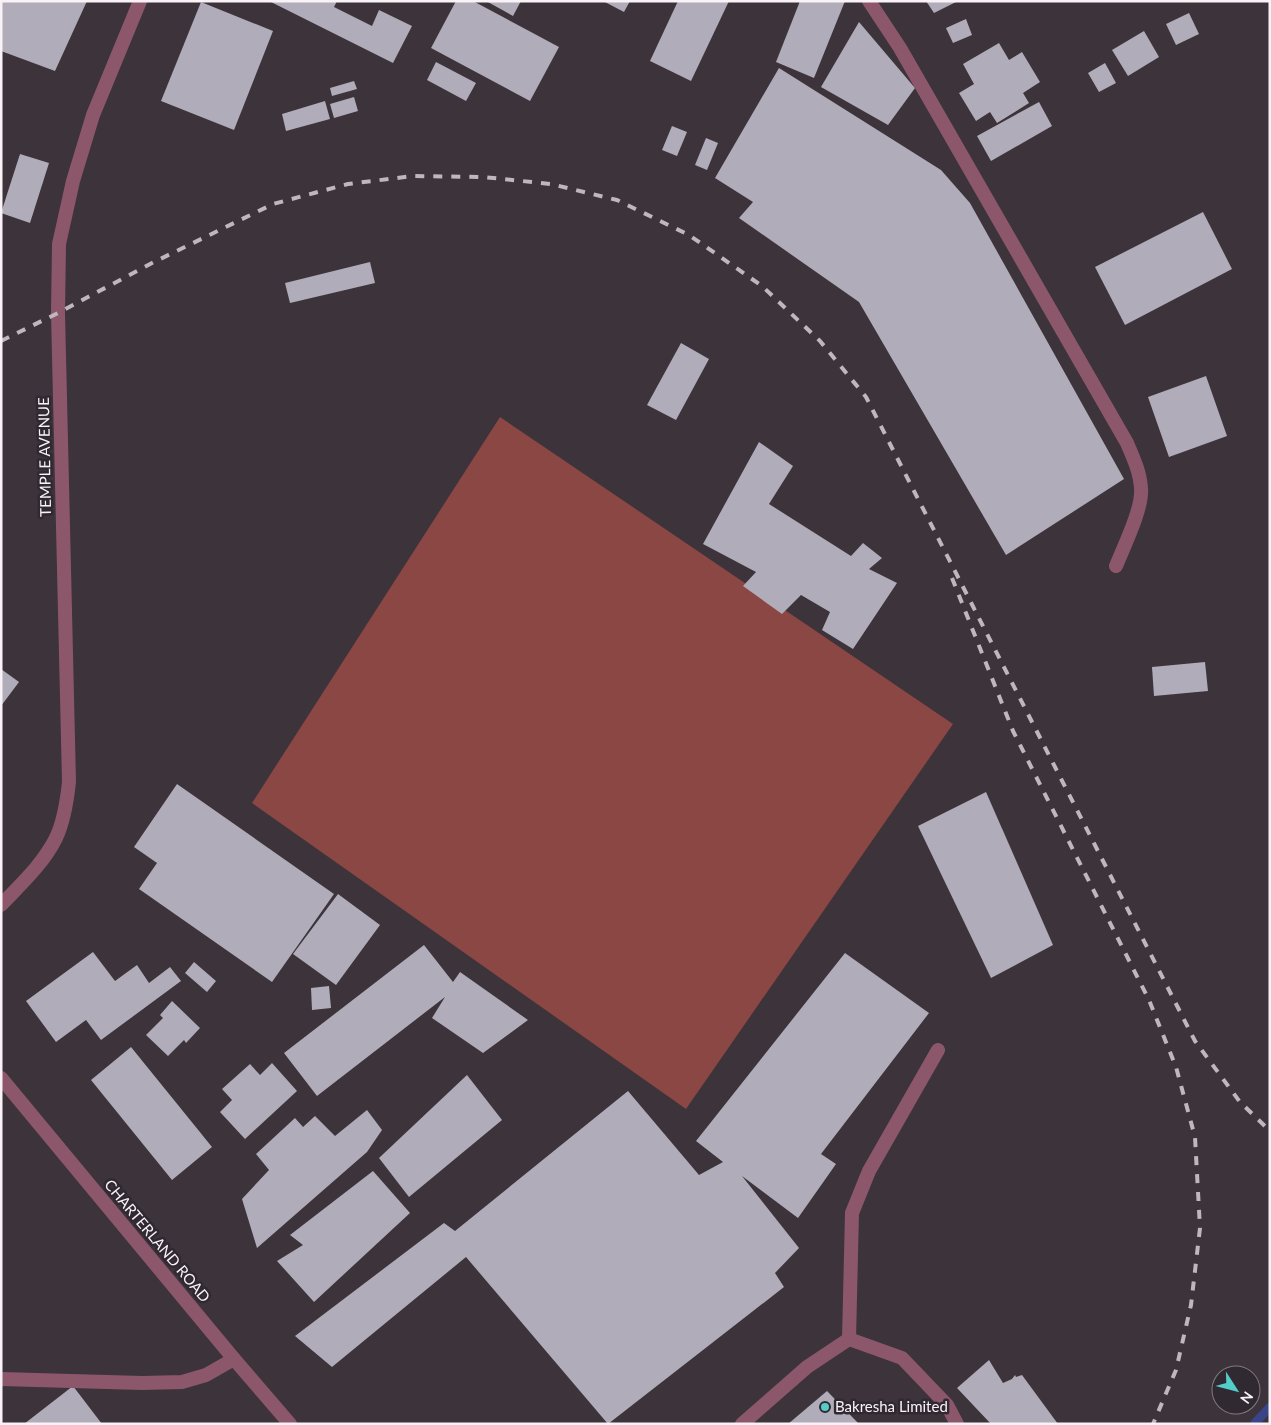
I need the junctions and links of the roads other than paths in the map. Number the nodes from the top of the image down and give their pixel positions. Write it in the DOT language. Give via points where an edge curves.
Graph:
graph roads {
  1 [pos="140,1"];
  2 [pos="869,1"];
  3 [pos="1116,566"];
  4 [pos="1,905"];
  5 [pos="938,1050"];
  6 [pos="1,1078"];
  7 [pos="849,1338"];
  8 [pos="234,1359"];
  9 [pos="1,1379"];
  10 [pos="290,1424"];
  11 [pos="742,1424"];
  12 [pos="957,1424"];
  1 -- 4 [label="street, TEMPLE AVENUE" via="94,115 73,181 59,244 69,782 66,808 56,838 36,868"];
  2 -- 3 [label="street" via="900,48 1127,443 1142,489 1138,509"];
  5 -- 7 [label="street" via="869,1171 852,1213"];
  6 -- 8 [label="street, CHARTERLAND ROAD"];
  7 -- 11 [label="street" via="807,1368"];
  7 -- 12 [label="street" via="902,1358 947,1405"];
  8 -- 9 [label="street" via="206,1375 182,1382"];
  8 -- 10 [label="street, CHARTERLAND ROAD"];
}
